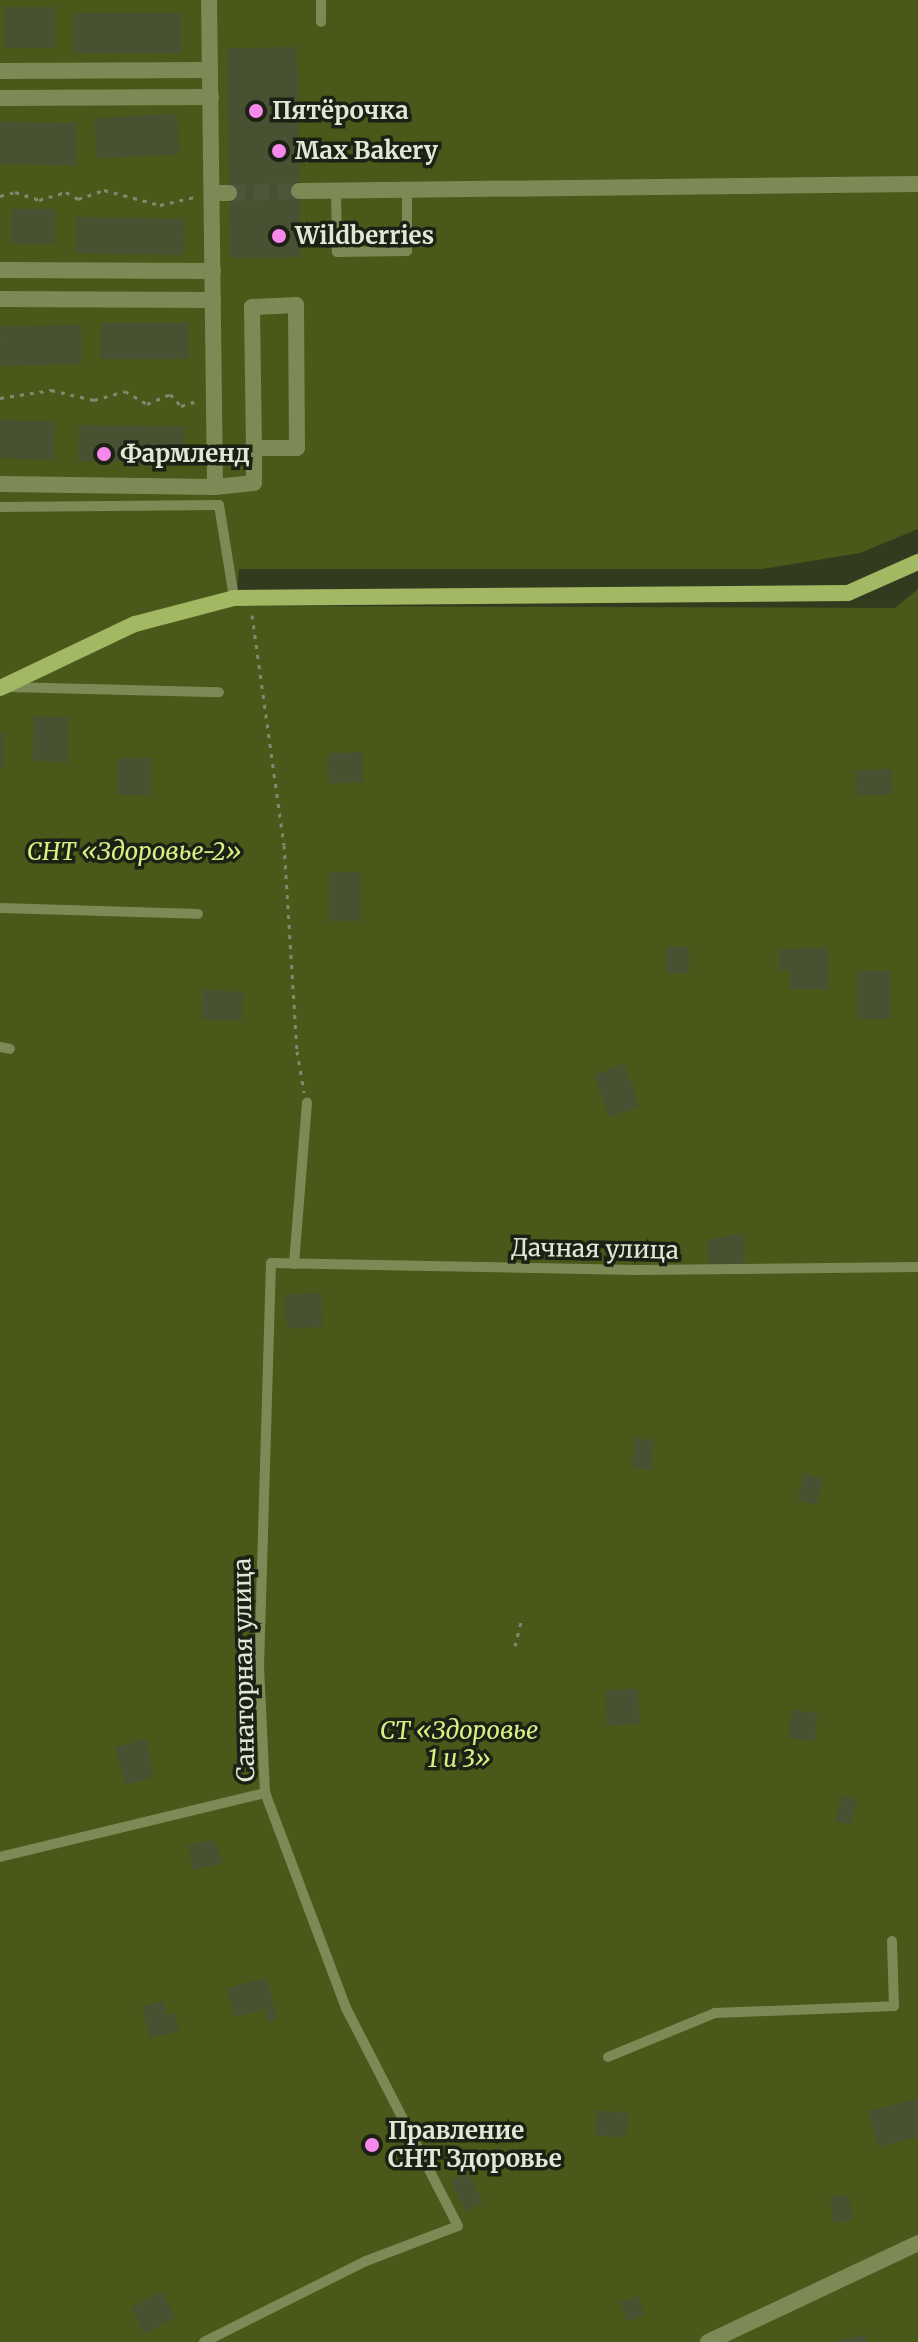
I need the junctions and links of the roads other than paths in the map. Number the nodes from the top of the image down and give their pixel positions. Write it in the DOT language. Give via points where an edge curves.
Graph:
graph roads {
  1 [pos="209,0"];
  2 [pos="321,0"];
  3 [pos="321,22"];
  4 [pos="210,70"];
  5 [pos="0,71"];
  6 [pos="211,97"];
  7 [pos="0,98"];
  8 [pos="918,184"];
  9 [pos="407,189"];
  10 [pos="336,190"];
  11 [pos="299,191"];
  12 [pos="0,270"];
  13 [pos="213,271"];
  14 [pos="0,299"];
  15 [pos="213,300"];
  16 [pos="254,448"];
  17 [pos="0,484"];
  18 [pos="215,487"];
  19 [pos="0,507"];
  20 [pos="918,562"];
  21 [pos="234,598"];
  22 [pos="1,687"];
  23 [pos="219,692"];
  24 [pos="0,908"];
  25 [pos="198,914"];
  26 [pos="307,1103"];
  27 [pos="271,1263"];
  28 [pos="294,1264"];
  29 [pos="918,1267"];
  30 [pos="265,1793"];
  31 [pos="0,1857"];
  32 [pos="892,1941"];
  33 [pos="608,2057"];
  34 [pos="918,2243"];
  35 [pos="204,2342"];
  36 [pos="708,2342"];
  1 -- 4 [label="street"];
  2 -- 3 [label="lane"];
  4 -- 5 [label="street"];
  4 -- 6 [label="street"];
  6 -- 7 [label="street"];
  6 -- 13 [label="street" via="221,193"];
  8 -- 9 [label="street"];
  9 -- 10 [label="street"];
  9 -- 10 [label="lane" via="407,251 337,252"];
  10 -- 11 [label="street"];
  12 -- 13 [label="street"];
  13 -- 15 [label="street"];
  14 -- 15 [label="street"];
  15 -- 18 [label="street"];
  16 -- 16 [label="street" via="297,448 296,305 252,307"];
  16 -- 18 [label="street" via="254,483"];
  17 -- 18 [label="street"];
  19 -- 21 [label="lane" via="219,505"];
  20 -- 21 [label="main road" via="848,593"];
  21 -- 22 [label="main road" via="135,624"];
  22 -- 23 [label="lane"];
  24 -- 25 [label="lane"];
  26 -- 28 [label="lane"];
  27 -- 28 [label="lane, Дачная улица"];
  27 -- 30 [label="lane, Санаторная улица" via="259,1668"];
  28 -- 29 [label="lane, Дачная улица" via="636,1270"];
  30 -- 31 [label="lane"];
  30 -- 35 [label="lane, Санаторная улица" via="346,2008 458,2226 366,2261"];
  32 -- 33 [label="lane" via="894,2006 715,2013"];
  34 -- 36 [label="street"];
}
